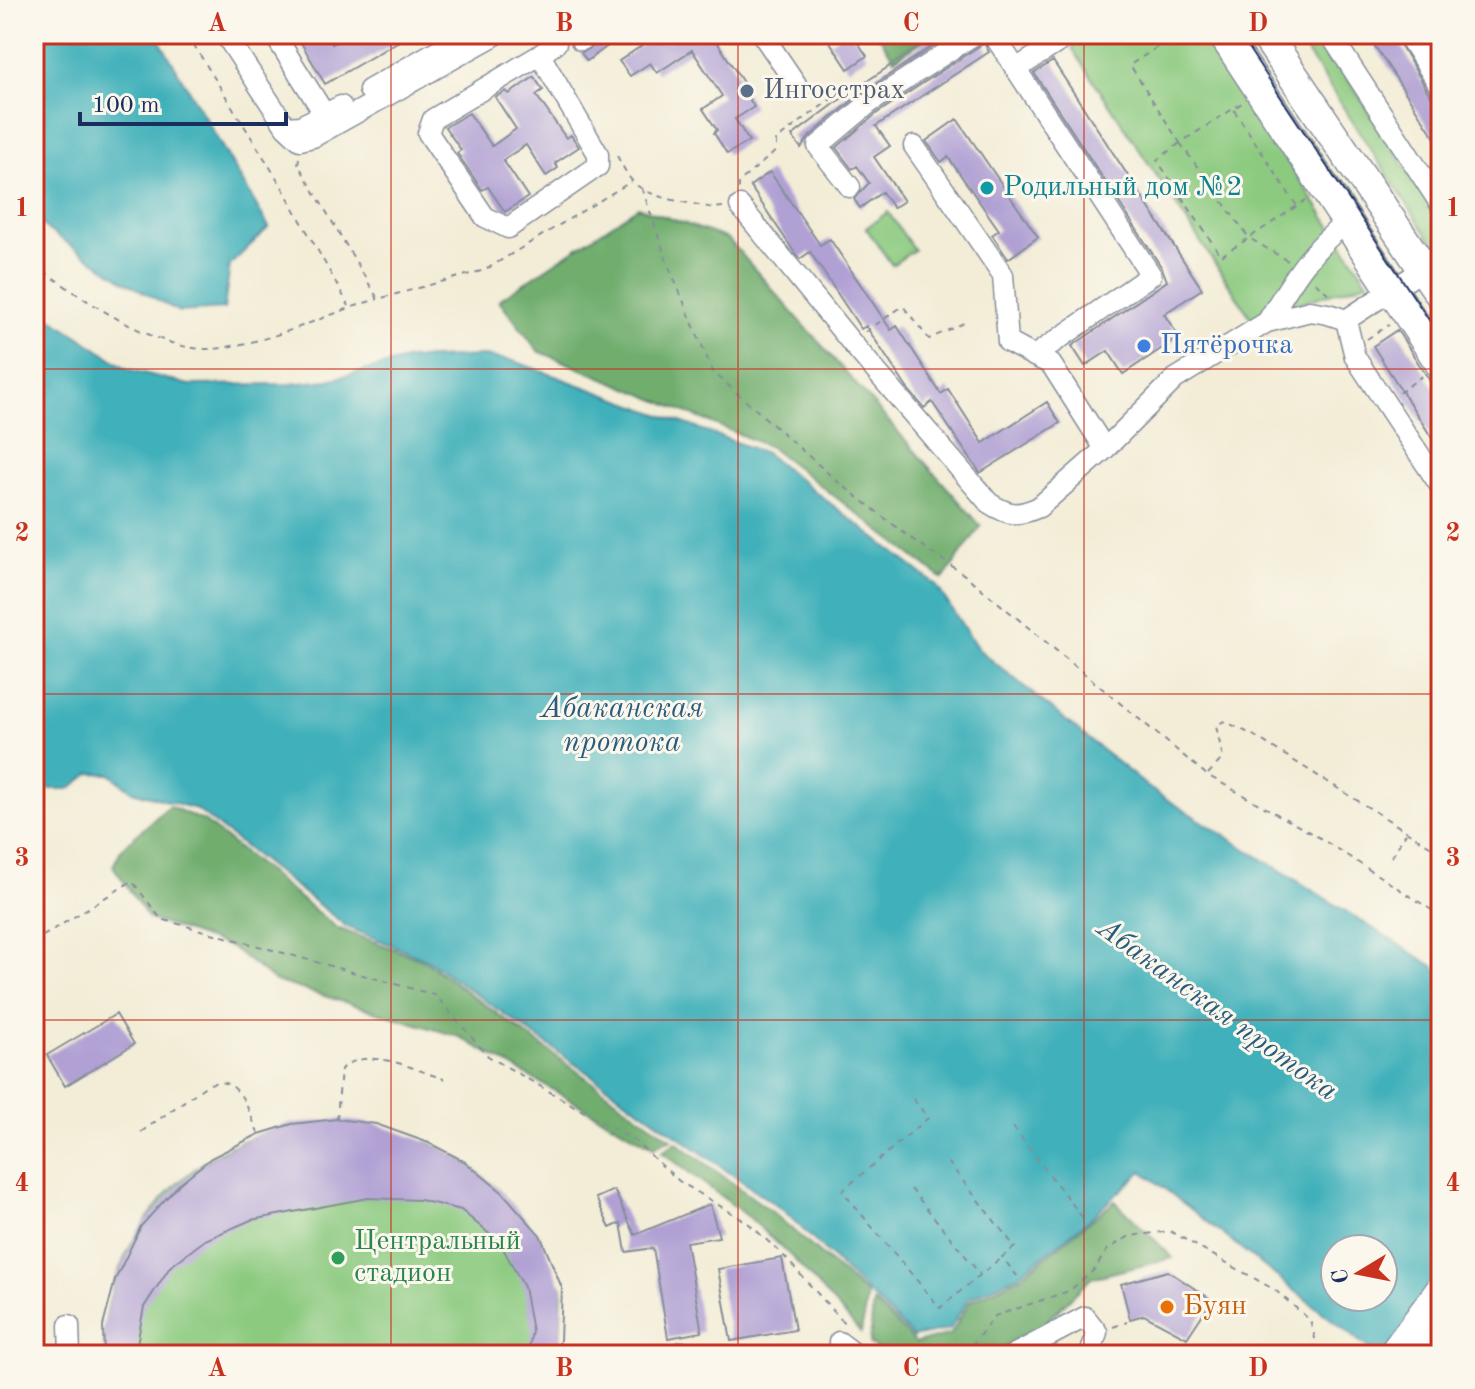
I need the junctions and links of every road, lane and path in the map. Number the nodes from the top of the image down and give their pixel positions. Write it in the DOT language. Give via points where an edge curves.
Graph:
graph roads {
  1 [pos="187,34"];
  2 [pos="225,34"];
  3 [pos="274,34"];
  4 [pos="466,34"];
  5 [pos="497,34"];
  6 [pos="556,34"];
  7 [pos="762,34"];
  8 [pos="975,34"];
  9 [pos="993,34"];
  10 [pos="1071,34"];
  11 [pos="1177,34"];
  12 [pos="1223,34"];
  13 [pos="1265,34"];
  14 [pos="1330,34"];
  15 [pos="1407,34"];
  16 [pos="540,55"];
  17 [pos="1016,69"];
  18 [pos="796,84"];
  19 [pos="1441,88"];
  20 [pos="1243,103"];
  21 [pos="1233,109"];
  22 [pos="325,115"];
  23 [pos="293,133"];
  24 [pos="1180,143"];
  25 [pos="914,146"];
  26 [pos="632,181"];
  27 [pos="850,187"];
  28 [pos="642,188"];
  29 [pos="656,195"];
  30 [pos="1308,200"];
  31 [pos="1441,205"];
  32 [pos="740,206"];
  33 [pos="1297,206"];
  34 [pos="713,208"];
  35 [pos="1347,222"];
  36 [pos="1249,238"];
  37 [pos="34,264"];
  38 [pos="1424,269"];
  39 [pos="1393,290"];
  40 [pos="1441,295"];
  41 [pos="378,299"];
  42 [pos="350,307"];
  43 [pos="1346,320"];
  44 [pos="968,321"];
  45 [pos="1396,321"];
  46 [pos="1267,322"];
  47 [pos="1364,341"];
  48 [pos="851,342"];
  49 [pos="1034,356"];
  50 [pos="1435,367"];
  51 [pos="1399,393"];
  52 [pos="1441,435"];
  53 [pos="1105,449"];
  54 [pos="1436,450"];
  55 [pos="1441,487"];
  56 [pos="1207,775"];
  57 [pos="1406,832"];
  58 [pos="1441,853"];
  59 [pos="1391,857"];
  60 [pos="1441,916"];
  61 [pos="34,968"];
  62 [pos="444,1079"];
  63 [pos="913,1099"];
  64 [pos="337,1119"];
  65 [pos="1013,1127"];
  66 [pos="141,1132"];
  67 [pos="259,1134"];
  68 [pos="948,1162"];
  69 [pos="911,1189"];
  70 [pos="1086,1222"];
  71 [pos="1002,1257"];
  72 [pos="981,1274"];
  73 [pos="1017,1276"];
  74 [pos="1441,1290"];
  75 [pos="69,1325"];
  76 [pos="1441,1328"];
  77 [pos="844,1336"];
  78 [pos="70,1355"];
  79 [pos="856,1355"];
  80 [pos="964,1355"];
  81 [pos="1013,1355"];
  82 [pos="1090,1355"];
  83 [pos="1313,1355"];
  84 [pos="1393,1355"];
  85 [pos="1421,1355"];
  1 -- 42 [label="path"];
  2 -- 23 [label="street"];
  3 -- 22 [label="street"];
  4 -- 22 [label="street"];
  5 -- 23 [label="street" via="313,137"];
  6 -- 16 [label="street" via="556,43"];
  7 -- 18 [label="street"];
  8 -- 27 [label="street" via="868,104 818,146"];
  9 -- 17 [label="street"];
  10 -- 17 [label="street"];
  11 -- 24 [label="path" via="1130,65"];
  12 -- 35 [label="highway"];
  13 -- 38 [label="highway"];
  14 -- 31 [label="street"];
  15 -- 19 [label="street"];
  16 -- 16 [label="street" via="598,154 598,166 508,228 485,217 428,133 433,119"];
  17 -- 49 [label="street" via="1151,275"];
  20 -- 21 [label="path"];
  21 -- 24 [label="path"];
  21 -- 33 [label="path"];
  22 -- 23 [label="street"];
  23 -- 41 [label="path" via="298,164"];
  24 -- 36 [label="path"];
  24 -- 36 [label="path" via="1157,160 1221,256"];
  25 -- 49 [label="street" via="1003,275 1008,342"];
  26 -- 41 [label="path" via="485,270"];
  28 -- 56 [label="path" via="713,372 837,481 966,576"];
  29 -- 34 [label="path"];
  30 -- 33 [label="path"];
  32 -- 48 [label="street"];
  33 -- 36 [label="path"];
  35 -- 39 [label="highway"];
  35 -- 46 [label="street" via="1299,268"];
  37 -- 42 [label="path" via="122,320 166,341 207,349 252,342"];
  38 -- 39 [label="street"];
  38 -- 40 [label="highway"];
  39 -- 43 [label="street"];
  39 -- 50 [label="highway"];
  41 -- 42 [label="path"];
  43 -- 46 [label="street" via="1310,311"];
  43 -- 55 [label="street" via="1355,357"];
  44 -- 48 [label="path" via="929,339 903,306"];
  45 -- 47 [label="path"];
  46 -- 53 [label="street" via="1175,379"];
  48 -- 53 [label="street" via="989,503 1006,514 1039,507"];
  49 -- 53 [label="street" via="1051,364"];
  50 -- 51 [label="path"];
  52 -- 54 [label="path" via="1430,442"];
  56 -- 57 [label="path" via="1223,758 1216,726 1224,721"];
  56 -- 60 [label="path" via="1320,838"];
  57 -- 58 [label="path"];
  57 -- 59 [label="path"];
  61 -- 77 [label="path" via="39,967 43,936 132,881 161,919 435,995 488,1056 635,1141 679,1181 748,1223 782,1254"];
  62 -- 64 [label="path" via="380,1059 352,1060 341,1069"];
  63 -- 72 [label="path" via="928,1118 842,1191 940,1308"];
  65 -- 70 [label="path"];
  66 -- 67 [label="path" via="216,1081 237,1089"];
  68 -- 71 [label="path" via="1015,1247"];
  69 -- 72 [label="path"];
  71 -- 72 [label="path"];
  71 -- 73 [label="path"];
  74 -- 84 [label="highway"];
  75 -- 78 [label="street"];
  76 -- 85 [label="highway"];
  77 -- 79 [label="street"];
  80 -- 83 [label="path" via="995,1316 1069,1291 1094,1270 1108,1249 1130,1236 1170,1231 1275,1290 1310,1320"];
  81 -- 82 [label="street" via="1085,1317 1097,1332"];
}
